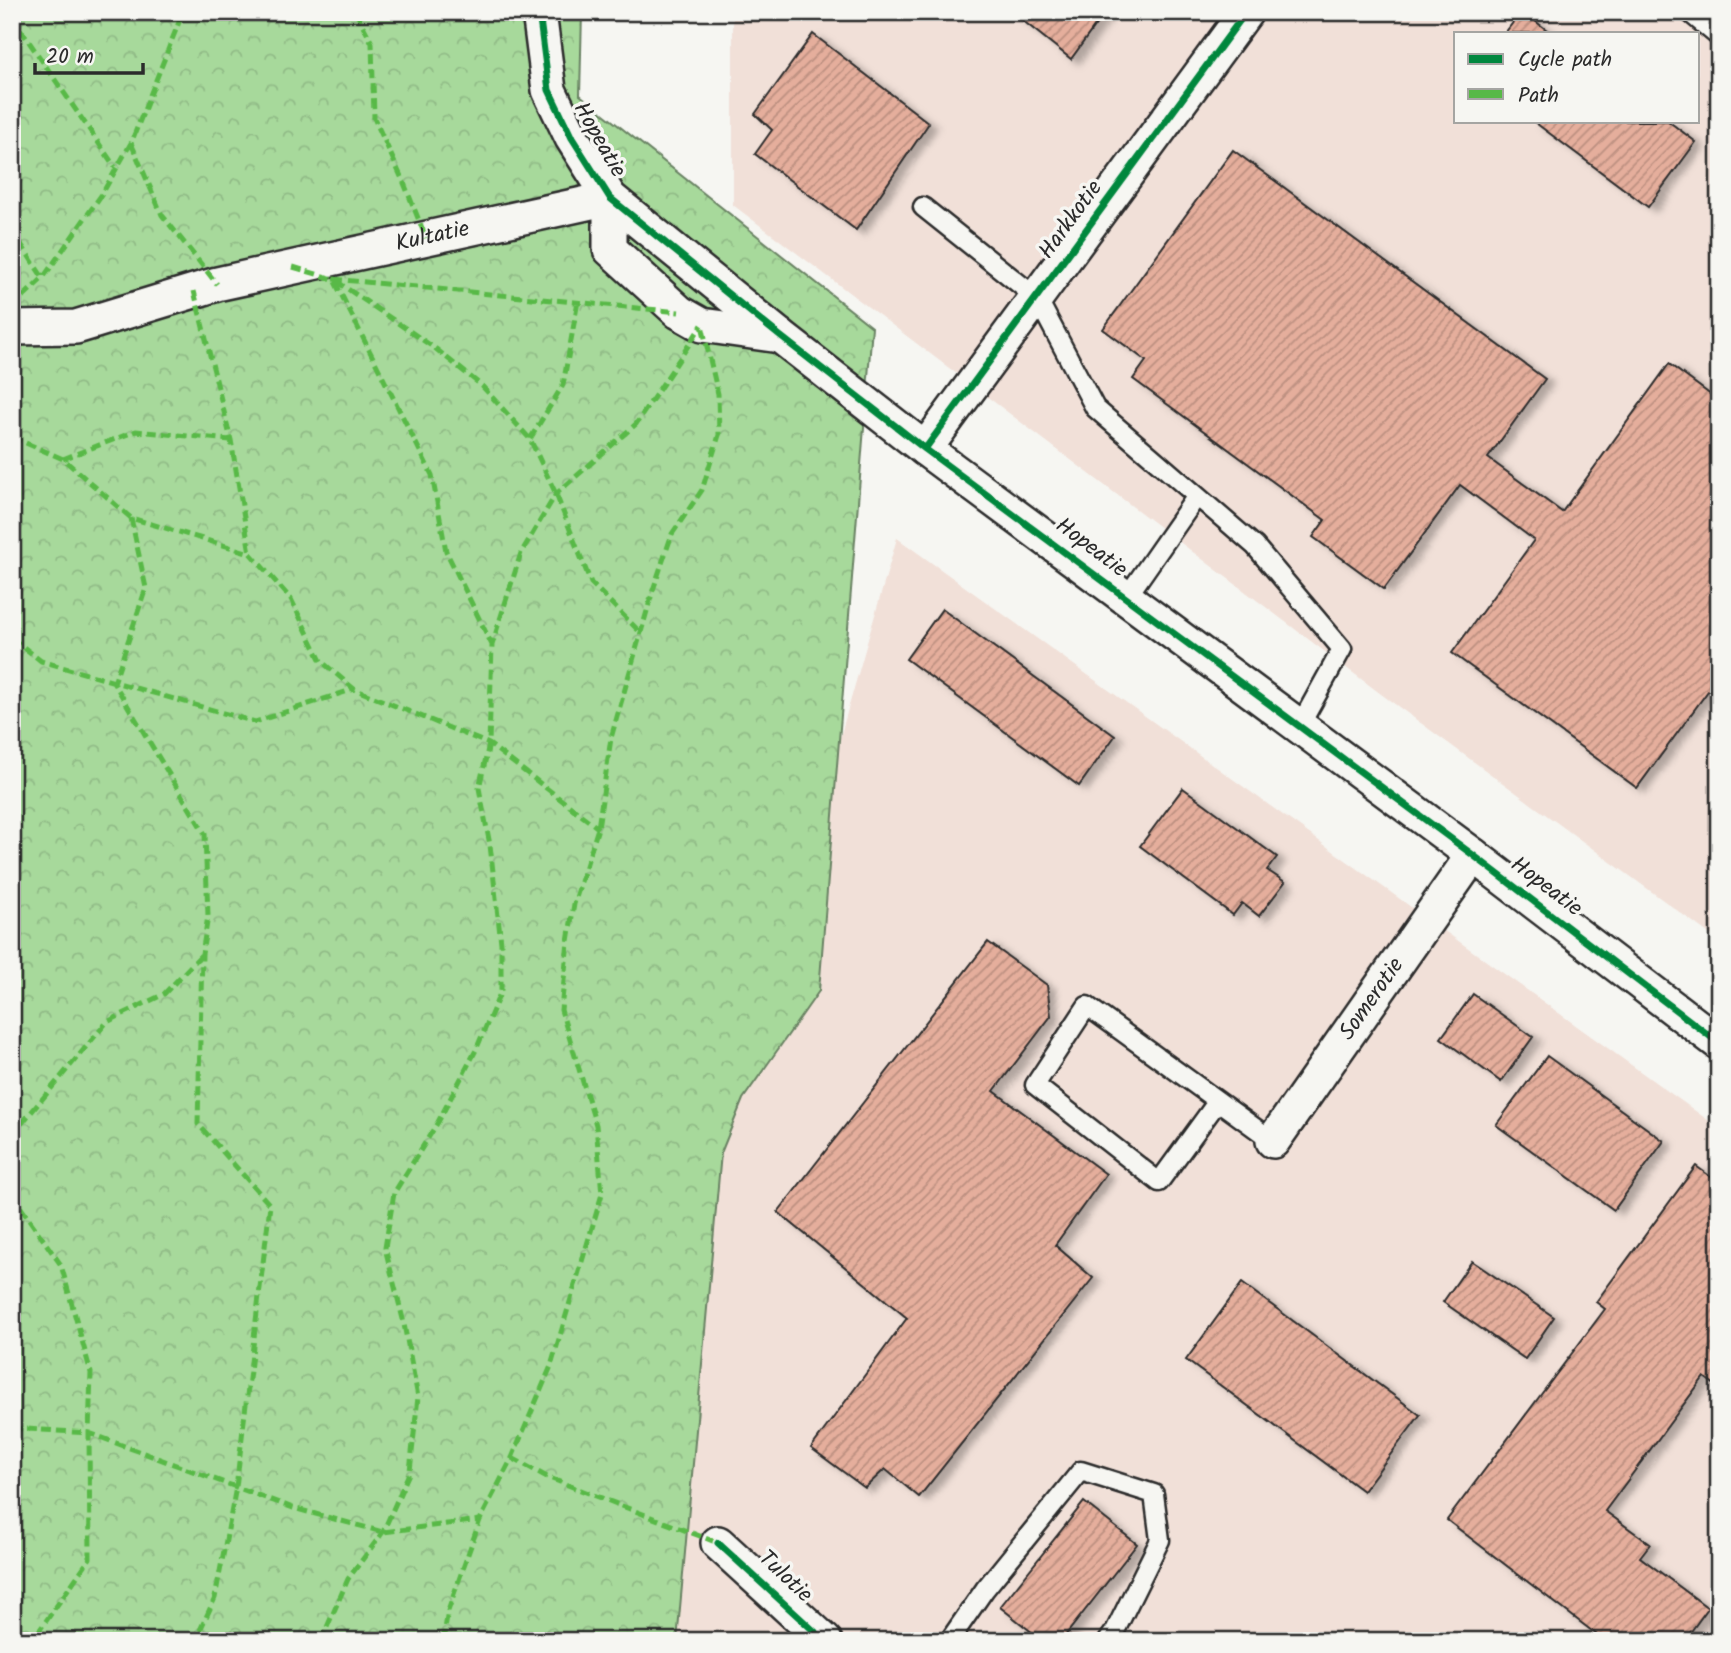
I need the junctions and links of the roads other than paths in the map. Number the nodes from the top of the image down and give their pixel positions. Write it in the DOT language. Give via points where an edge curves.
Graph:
graph roads {
  1 [pos="539,12"];
  2 [pos="1246,12"];
  3 [pos="1689,12"];
  4 [pos="1719,37"];
  5 [pos="610,198"];
  6 [pos="923,206"];
  7 [pos="1037,298"];
  8 [pos="12,328"];
  9 [pos="780,336"];
  10 [pos="925,449"];
  11 [pos="1197,495"];
  12 [pos="1126,598"];
  13 [pos="1299,727"];
  14 [pos="1473,855"];
  15 [pos="1719,1043"];
  16 [pos="1218,1101"];
  17 [pos="1273,1141"];
  18 [pos="718,1543"];
  19 [pos="825,1641"];
  20 [pos="949,1641"];
  21 [pos="1108,1641"];
  1 -- 5 [label="street, Hopeatie" via="549,90 572,138"];
  2 -- 7 [label="street, Harkkotie"];
  3 -- 4 [label="lane"];
  5 -- 8 [label="street, Kultatie" via="217,284 76,327"];
  5 -- 9 [label="street, Hopeatie"];
  5 -- 9 [label="street" via="610,249 679,312 702,325"];
  6 -- 7 [label="lane"];
  7 -- 10 [label="street, Harkkotie"];
  7 -- 11 [label="lane" via="1095,408"];
  9 -- 10 [label="street, Hopeatie"];
  10 -- 12 [label="street, Hopeatie"];
  11 -- 12 [label="lane"];
  11 -- 13 [label="lane" via="1255,546 1342,649"];
  12 -- 13 [label="street, Hopeatie"];
  13 -- 14 [label="street, Hopeatie"];
  14 -- 15 [label="street, Hopeatie"];
  14 -- 17 [label="street, Somerotie"];
  16 -- 16 [label="lane" via="1087,1006 1034,1085 1159,1182"];
  16 -- 17 [label="lane"];
  18 -- 19 [label="street, Tulotie"];
  20 -- 21 [label="lane" via="985,1589 1082,1471 1154,1494 1160,1540"];
}
